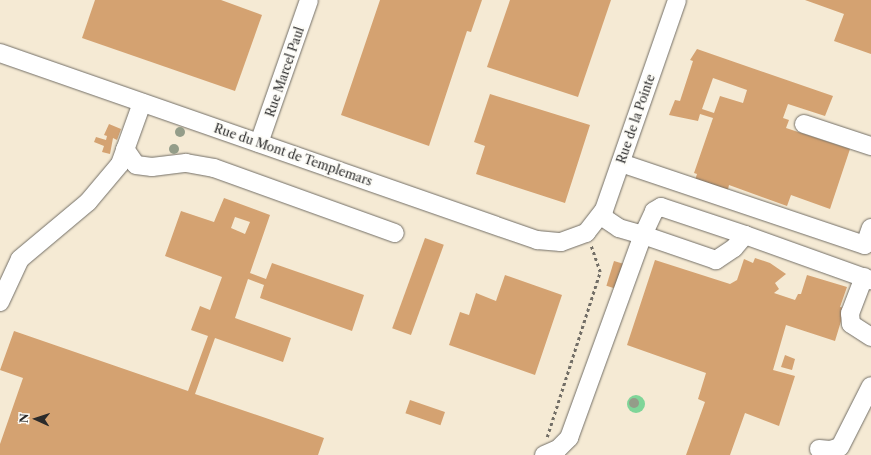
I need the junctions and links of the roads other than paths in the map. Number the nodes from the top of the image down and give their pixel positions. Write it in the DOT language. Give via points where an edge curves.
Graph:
graph roads {
  1 [pos="310,0"];
  2 [pos="678,0"];
  3 [pos="0,53"];
  4 [pos="142,103"];
  5 [pos="804,124"];
  6 [pos="259,143"];
  7 [pos="871,146"];
  8 [pos="125,149"];
  9 [pos="621,163"];
  10 [pos="601,216"];
  11 [pos="871,228"];
  12 [pos="586,233"];
  13 [pos="395,234"];
  14 [pos="643,235"];
  15 [pos="745,235"];
  16 [pos="867,278"];
  17 [pos="0,302"];
  18 [pos="871,338"];
  19 [pos="871,386"];
  20 [pos="819,449"];
  21 [pos="549,452"];
  1 -- 6 [label="street, Rue Marcel Paul"];
  2 -- 9 [label="street, Rue de la Pointe"];
  3 -- 4 [label="street, Rue du Mont de Templemars"];
  4 -- 6 [label="street, Rue du Mont de Templemars"];
  4 -- 8 [label="street"];
  5 -- 7 [label="street"];
  6 -- 12 [label="street, Rue du Mont de Templemars" via="537,240 561,242"];
  8 -- 13 [label="street" via="136,165 152,167 186,163 214,168"];
  8 -- 17 [label="street" via="120,164 88,202 20,258"];
  9 -- 10 [label="street, Rue de la Pointe"];
  9 -- 11 [label="street" via="866,245"];
  10 -- 12 [label="street, Rue de la Pointe"];
  10 -- 14 [label="street" via="619,228"];
  14 -- 15 [label="street" via="716,260 734,248"];
  14 -- 15 [label="street" via="654,212 661,207"];
  14 -- 21 [label="street" via="569,438"];
  15 -- 16 [label="street"];
  16 -- 18 [label="street" via="850,314 851,324"];
  19 -- 20 [label="street" via="840,448"];
}
